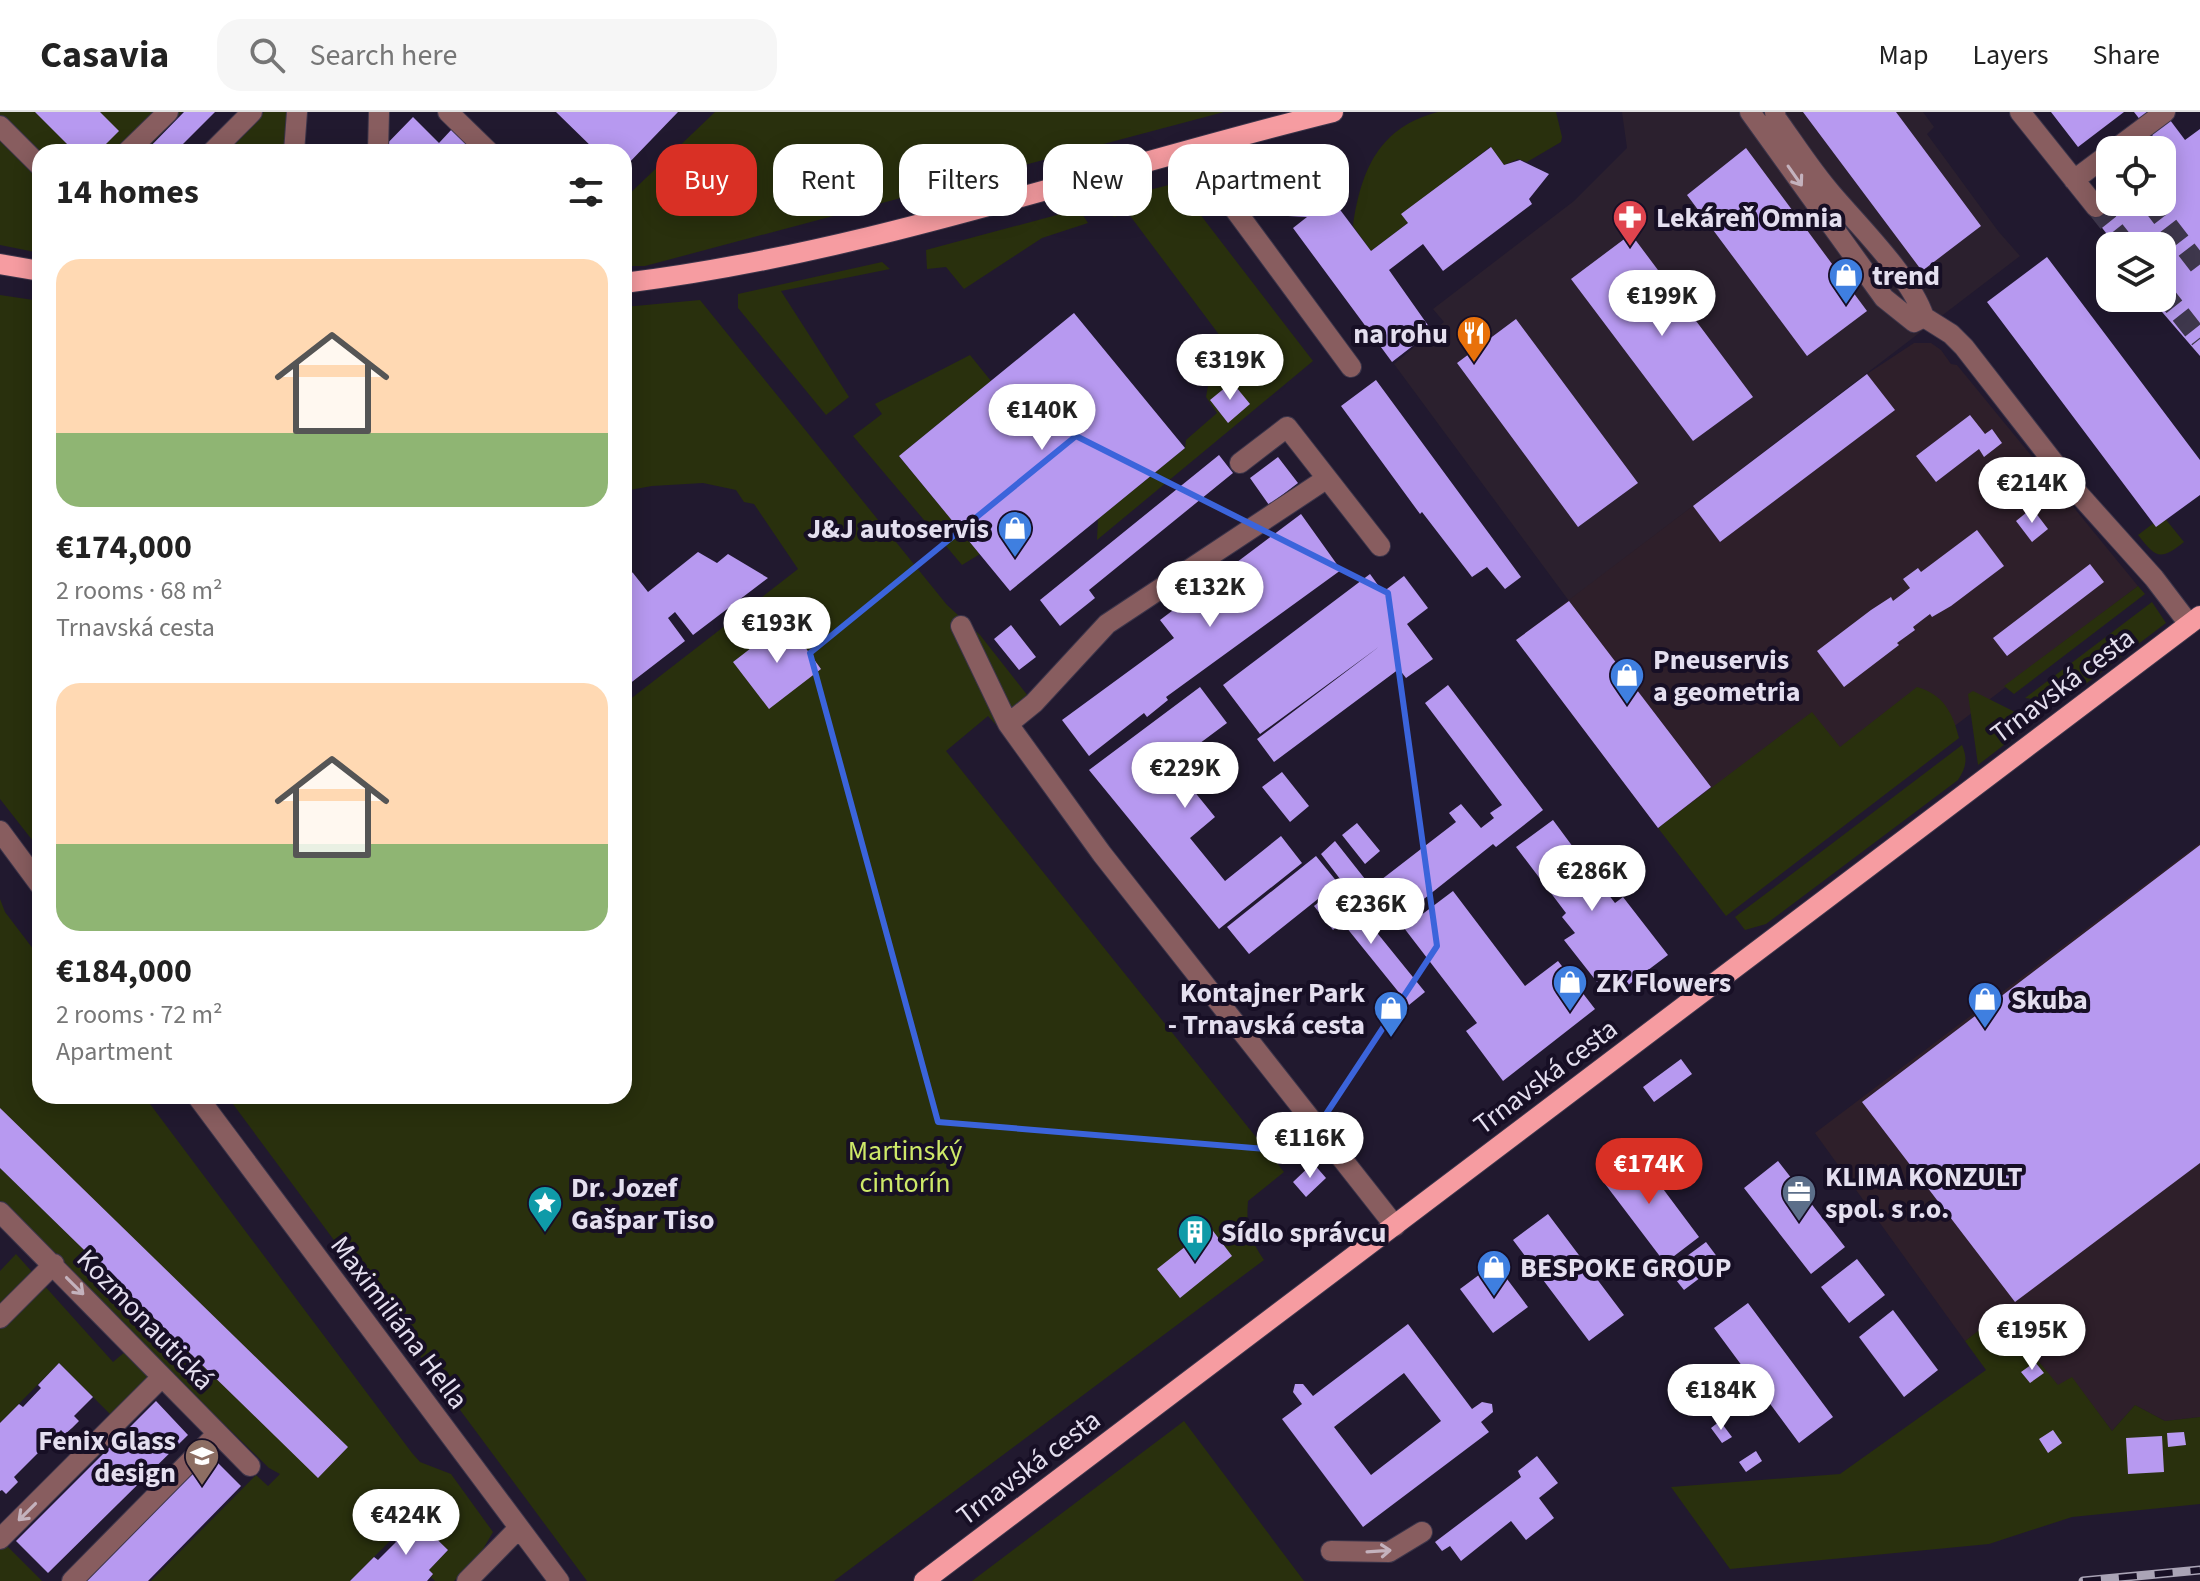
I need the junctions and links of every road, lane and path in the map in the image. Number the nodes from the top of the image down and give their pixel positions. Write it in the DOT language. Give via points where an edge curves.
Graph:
graph roads {
  1 [pos="168,112"];
  2 [pos="252,112"];
  3 [pos="297,112"];
  4 [pos="379,112"];
  5 [pos="448,112"];
  6 [pos="1333,112"];
  7 [pos="1750,112"];
  8 [pos="1775,112"];
  9 [pos="2020,112"];
  10 [pos="2165,112"];
  11 [pos="0,126"];
  12 [pos="2133,136"];
  13 [pos="135,144"];
  14 [pos="220,144"];
  15 [pos="295,144"];
  16 [pos="378,144"];
  17 [pos="481,144"];
  18 [pos="1213,144"];
  19 [pos="1168,156"];
  20 [pos="32,158"];
  21 [pos="2096,164"];
  22 [pos="2074,180"];
  23 [pos="2096,207"];
  24 [pos="1240,216"];
  25 [pos="0,264"];
  26 [pos="32,270"];
  27 [pos="632,282"];
  28 [pos="1919,319"];
  29 [pos="1351,367"];
  30 [pos="1240,463"];
  31 [pos="1326,479"];
  32 [pos="1380,546"];
  33 [pos="2195,620"];
  34 [pos="961,626"];
  35 [pos="1008,724"];
  36 [pos="0,831"];
  37 [pos="32,874"];
  38 [pos="203,1104"];
  39 [pos="0,1212"];
  40 [pos="1395,1226"];
  41 [pos="54,1264"];
  42 [pos="0,1318"];
  43 [pos="161,1378"];
  44 [pos="217,1434"];
  45 [pos="250,1466"];
  46 [pos="519,1528"];
  47 [pos="1422,1532"];
  48 [pos="0,1539"];
  49 [pos="1331,1551"];
  50 [pos="72,1581"];
  51 [pos="467,1581"];
  52 [pos="559,1581"];
  53 [pos="924,1581"];
  1 -- 13 [label="street"];
  2 -- 14 [label="street"];
  3 -- 15 [label="street"];
  4 -- 16 [label="street"];
  5 -- 17 [label="street"];
  6 -- 18 [label="main road"];
  7 -- 28 [label="street, one-way" via="1884,298"];
  8 -- 28 [label="street" via="1829,191 1920,305"];
  9 -- 22 [label="street"];
  10 -- 12 [label="street"];
  11 -- 20 [label="street"];
  19 -- 27 [label="main road" via="935,221 704,273"];
  21 -- 22 [label="street"];
  22 -- 23 [label="street"];
  24 -- 29 [label="street"];
  25 -- 26 [label="main road"];
  28 -- 33 [label="street" via="1951,334 1964,347 2076,491"];
  30 -- 31 [label="street" via="1287,427"];
  31 -- 32 [label="street"];
  31 -- 35 [label="street" via="1107,624"];
  33 -- 40 [label="main road, Trnavská cesta"];
  34 -- 35 [label="street"];
  35 -- 40 [label="street" via="1112,866"];
  36 -- 37 [label="street"];
  38 -- 46 [label="street, Maximiliána Hella"];
  39 -- 41 [label="street, Kozmonautická"];
  40 -- 53 [label="main road, Trnavská cesta"];
  41 -- 42 [label="street"];
  41 -- 43 [label="street, Kozmonautická, one-way"];
  43 -- 44 [label="street, Kozmonautická"];
  43 -- 48 [label="street, one-way"];
  44 -- 45 [label="street, Kozmonautická"];
  44 -- 50 [label="street"];
  46 -- 51 [label="street"];
  46 -- 52 [label="street, Maximiliána Hella"];
  49 -- 47 [label="street, one-way" via="1389,1552"];
}
